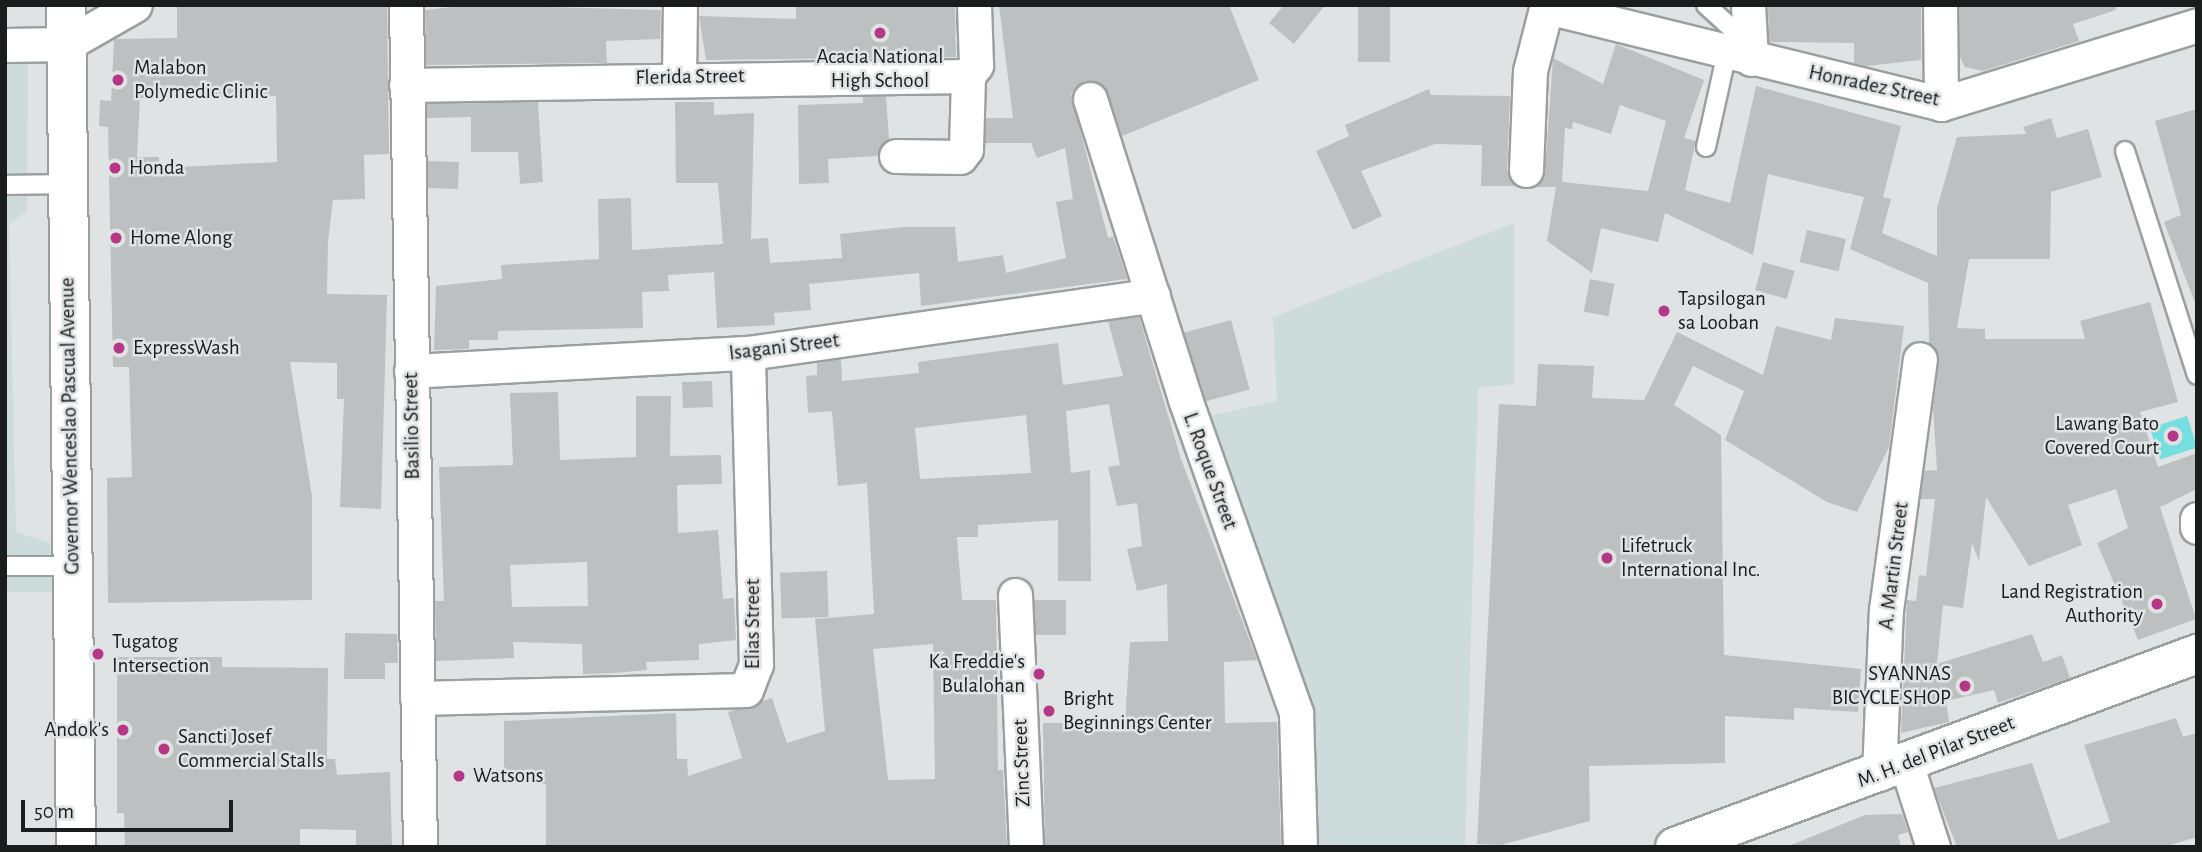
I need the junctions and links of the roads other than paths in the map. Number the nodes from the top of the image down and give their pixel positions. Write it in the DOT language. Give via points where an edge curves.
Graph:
graph roads {
  1 [pos="66,5"];
  2 [pos="135,5"];
  3 [pos="406,5"];
  4 [pos="680,5"];
  5 [pos="974,5"];
  6 [pos="1706,5"];
  7 [pos="1748,5"];
  8 [pos="1940,5"];
  9 [pos="1547,6"];
  10 [pos="2197,25"];
  11 [pos="67,44"];
  12 [pos="5,45"];
  13 [pos="1743,52"];
  14 [pos="971,74"];
  15 [pos="679,76"];
  16 [pos="406,85"];
  17 [pos="1090,99"];
  18 [pos="1941,104"];
  19 [pos="1706,147"];
  20 [pos="2125,151"];
  21 [pos="897,156"];
  22 [pos="1526,170"];
  23 [pos="66,184"];
  24 [pos="5,185"];
  25 [pos="1153,295"];
  26 [pos="748,353"];
  27 [pos="1920,359"];
  28 [pos="411,371"];
  29 [pos="2197,375"];
  30 [pos="2197,519"];
  31 [pos="2197,527"];
  32 [pos="5,566"];
  33 [pos="72,566"];
  34 [pos="1015,595"];
  35 [pos="2197,654"];
  36 [pos="417,698"];
  37 [pos="1893,768"];
  38 [pos="76,847"];
  39 [pos="420,847"];
  40 [pos="1026,847"];
  41 [pos="1300,847"];
  42 [pos="1675,847"];
  43 [pos="1933,847"];
  1 -- 11 [label="main road, Governor Wenceslao Pascual Avenue"];
  2 -- 11 [label="street"];
  3 -- 16 [label="street, Basilio Street"];
  4 -- 15 [label="street"];
  5 -- 14 [label="street"];
  6 -- 13 [label="lane"];
  7 -- 13 [label="street"];
  8 -- 18 [label="street"];
  9 -- 13 [label="street, Honradez Street"];
  9 -- 22 [label="street" via="1530,71"];
  10 -- 18 [label="street, Honradez Street"];
  11 -- 12 [label="street"];
  11 -- 23 [label="main road, Governor Wenceslao Pascual Avenue"];
  13 -- 18 [label="street, Honradez Street"];
  13 -- 19 [label="lane"];
  14 -- 15 [label="street, Flerida Street"];
  14 -- 21 [label="street" via="966,149 960,157"];
  15 -- 16 [label="street, Flerida Street"];
  16 -- 28 [label="street, Basilio Street"];
  17 -- 25 [label="street, L. Roque Street"];
  20 -- 29 [label="lane"];
  23 -- 24 [label="lane"];
  23 -- 33 [label="main road, Governor Wenceslao Pascual Avenue"];
  25 -- 26 [label="street, Isagani Street"];
  25 -- 41 [label="street, L. Roque Street" via="1296,713"];
  26 -- 28 [label="street, Isagani Street"];
  26 -- 36 [label="street, Elias Street" via="756,664 746,690"];
  27 -- 37 [label="street, A. Martin Street" via="1886,610"];
  28 -- 36 [label="street, Basilio Street"];
  30 -- 31 [label="street"];
  32 -- 33 [label="lane"];
  33 -- 38 [label="main road, Governor Wenceslao Pascual Avenue"];
  34 -- 40 [label="street, Zinc Street"];
  35 -- 37 [label="main road, M. H. del Pilar Street"];
  36 -- 39 [label="street, Basilio Street"];
  37 -- 42 [label="main road, M. H. del Pilar Street"];
  37 -- 43 [label="street"];
}
